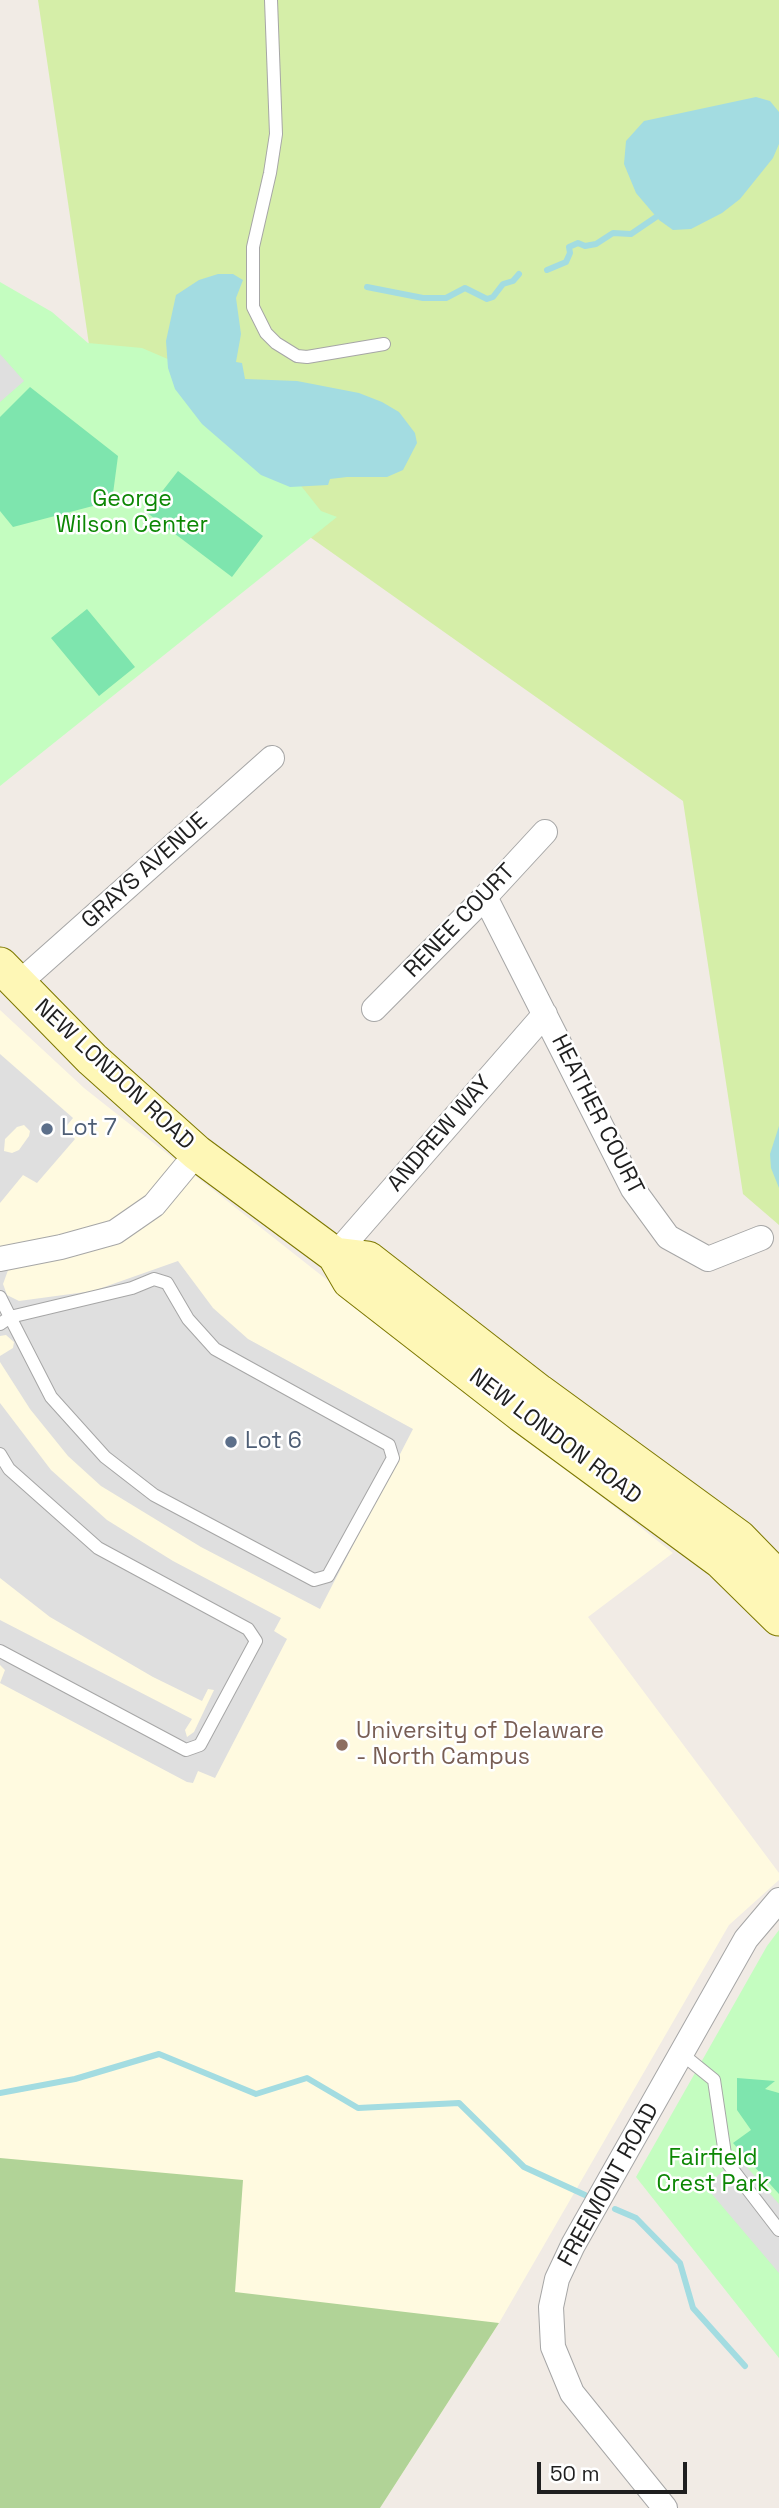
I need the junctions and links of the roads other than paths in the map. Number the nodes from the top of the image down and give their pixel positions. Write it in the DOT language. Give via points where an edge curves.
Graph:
graph roads {
  1 [pos="271,0"];
  2 [pos="384,344"];
  3 [pos="272,758"];
  4 [pos="545,832"];
  5 [pos="485,897"];
  6 [pos="9,974"];
  7 [pos="374,1009"];
  8 [pos="545,1014"];
  9 [pos="197,1153"];
  10 [pos="761,1238"];
  11 [pos="335,1255"];
  12 [pos="0,1259"];
  13 [pos="0,1297"];
  14 [pos="5,1320"];
  15 [pos="0,1454"];
  16 [pos="779,1579"];
  17 [pos="779,1618"];
  18 [pos="0,1651"];
  19 [pos="779,1900"];
  20 [pos="682,2054"];
  21 [pos="779,2230"];
  22 [pos="664,2508"];
  1 -- 2 [label="lane" via="276,134 253,247 253,307 266,332 297,356"];
  3 -- 6 [label="street, GRAYS AVENUE"];
  4 -- 5 [label="street, RENEE COURT"];
  5 -- 7 [label="street, RENEE COURT"];
  5 -- 8 [label="street, HEATHER COURT"];
  6 -- 9 [label="main road, NEW LONDON ROAD" via="92,1059"];
  8 -- 10 [label="street, HEATHER COURT" via="633,1189 668,1237 708,1259"];
  8 -- 11 [label="street, ANDREW WAY"];
  9 -- 11 [label="main road, NEW LONDON ROAD"];
  9 -- 12 [label="street" via="154,1205 115,1232"];
  11 -- 16 [label="main road, NEW LONDON ROAD" via="368,1259 539,1392 739,1538"];
  11 -- 17 [label="main road, NEW LONDON ROAD" via="350,1281 521,1414 722,1560"];
  13 -- 14 [label="lane"];
  14 -- 14 [label="lane" via="153,1279 167,1283 188,1319 215,1349 389,1445 393,1458 328,1576 314,1580 166,1501 105,1457 51,1397"];
  15 -- 18 [label="lane" via="39,1498 98,1548 248,1629 256,1641 200,1745 186,1750"];
  19 -- 20 [label="street, FREEMONT ROAD" via="746,1939"];
  20 -- 21 [label="lane" via="714,2080 726,2161"];
  20 -- 22 [label="street, FREEMONT ROAD" via="573,2245 557,2278 550,2326 560,2369 572,2393"];
}
